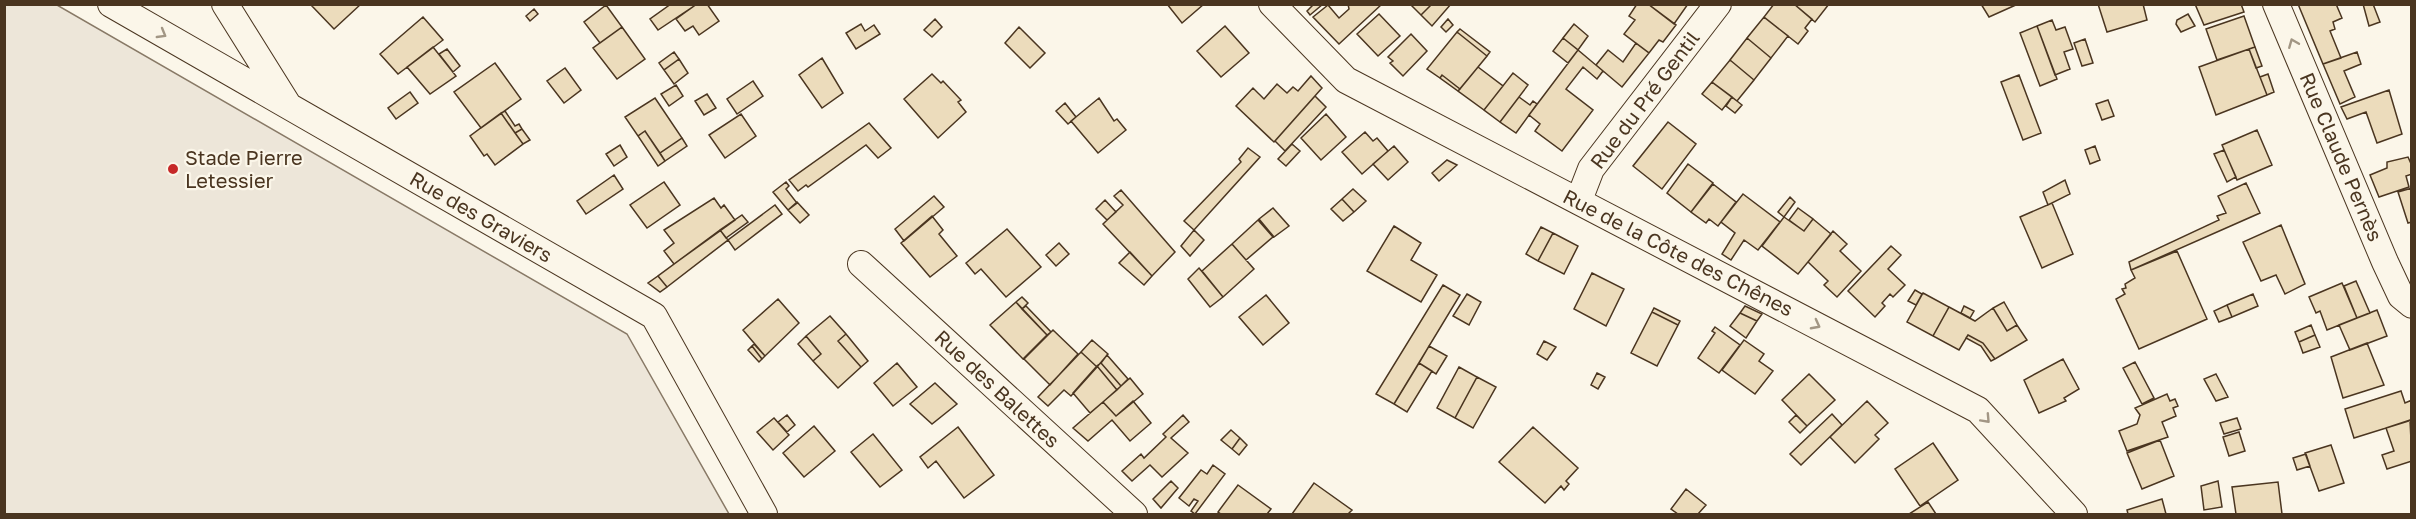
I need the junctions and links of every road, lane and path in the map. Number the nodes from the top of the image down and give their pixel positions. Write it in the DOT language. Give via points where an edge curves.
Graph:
graph roads {
  1 [pos="111,4"];
  2 [pos="225,4"];
  3 [pos="1272,4"];
  4 [pos="1718,4"];
  5 [pos="2276,4"];
  6 [pos="290,108"];
  7 [pos="1579,200"];
  8 [pos="861,264"];
  9 [pos="2412,305"];
  10 [pos="764,514"];
  11 [pos="1134,514"];
  12 [pos="2074,514"];
  1 -- 6 [label="street, Rue des Graviers, one-way"];
  2 -- 6 [label="street"];
  3 -- 7 [label="street, Rue de la Côte des Chênes" via="1346,80"];
  4 -- 7 [label="street, Rue du Pré Gentil" via="1591,169"];
  9 -- 5 [label="street, Rue Claude Pernès, one-way" via="2401,296 2385,262"];
  6 -- 10 [label="street, Rue des Graviers" via="654,316"];
  7 -- 12 [label="street, Rue de la Côte des Chênes, one-way" via="1978,410"];
  8 -- 11 [label="street, Rue des Balettes"];
}
